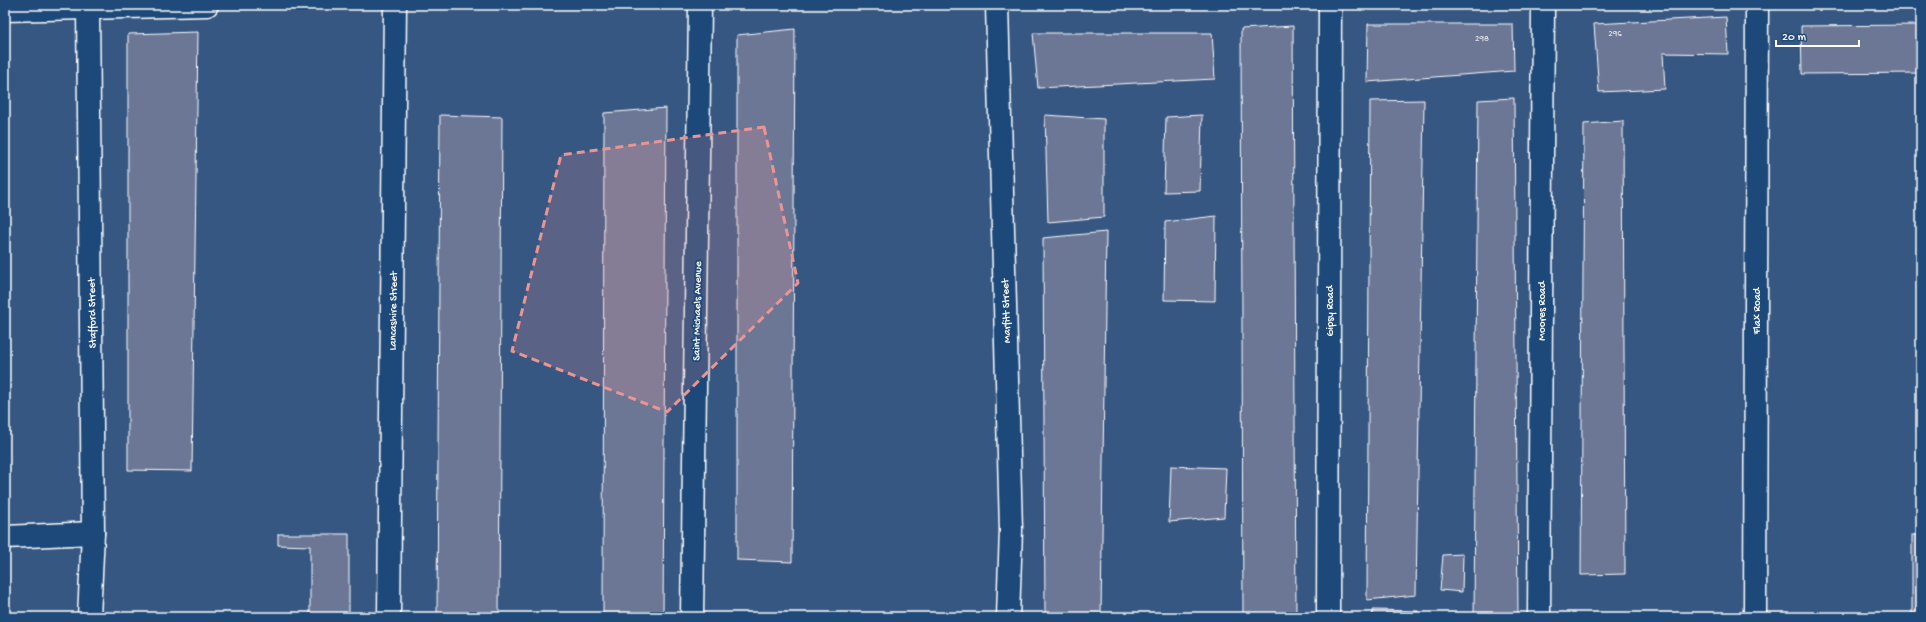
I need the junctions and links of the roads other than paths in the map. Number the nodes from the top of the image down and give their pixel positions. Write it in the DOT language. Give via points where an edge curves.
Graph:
graph roads {
  1 [pos="207,5"];
  2 [pos="395,5"];
  3 [pos="700,5"];
  4 [pos="997,5"];
  5 [pos="1330,5"];
  6 [pos="1543,5"];
  7 [pos="1757,5"];
  8 [pos="88,8"];
  9 [pos="5,10"];
  10 [pos="93,533"];
  11 [pos="5,537"];
  12 [pos="89,617"];
  13 [pos="389,617"];
  14 [pos="692,617"];
  15 [pos="1008,617"];
  16 [pos="1328,617"];
  17 [pos="1539,617"];
  18 [pos="1755,617"];
  1 -- 8 [label="street"];
  2 -- 13 [label="street, Lancashire Street"];
  3 -- 14 [label="street, Saint Michaels Avenue"];
  4 -- 15 [label="street, Marfitt Street" via="1011,530"];
  5 -- 16 [label="street, Gipsy Road"];
  6 -- 17 [label="street, Moores Road"];
  7 -- 18 [label="street, Flax Road"];
  8 -- 9 [label="street"];
  8 -- 10 [label="street, Stafford Street"];
  10 -- 11 [label="street"];
  10 -- 12 [label="street, Stafford Street"];
}
